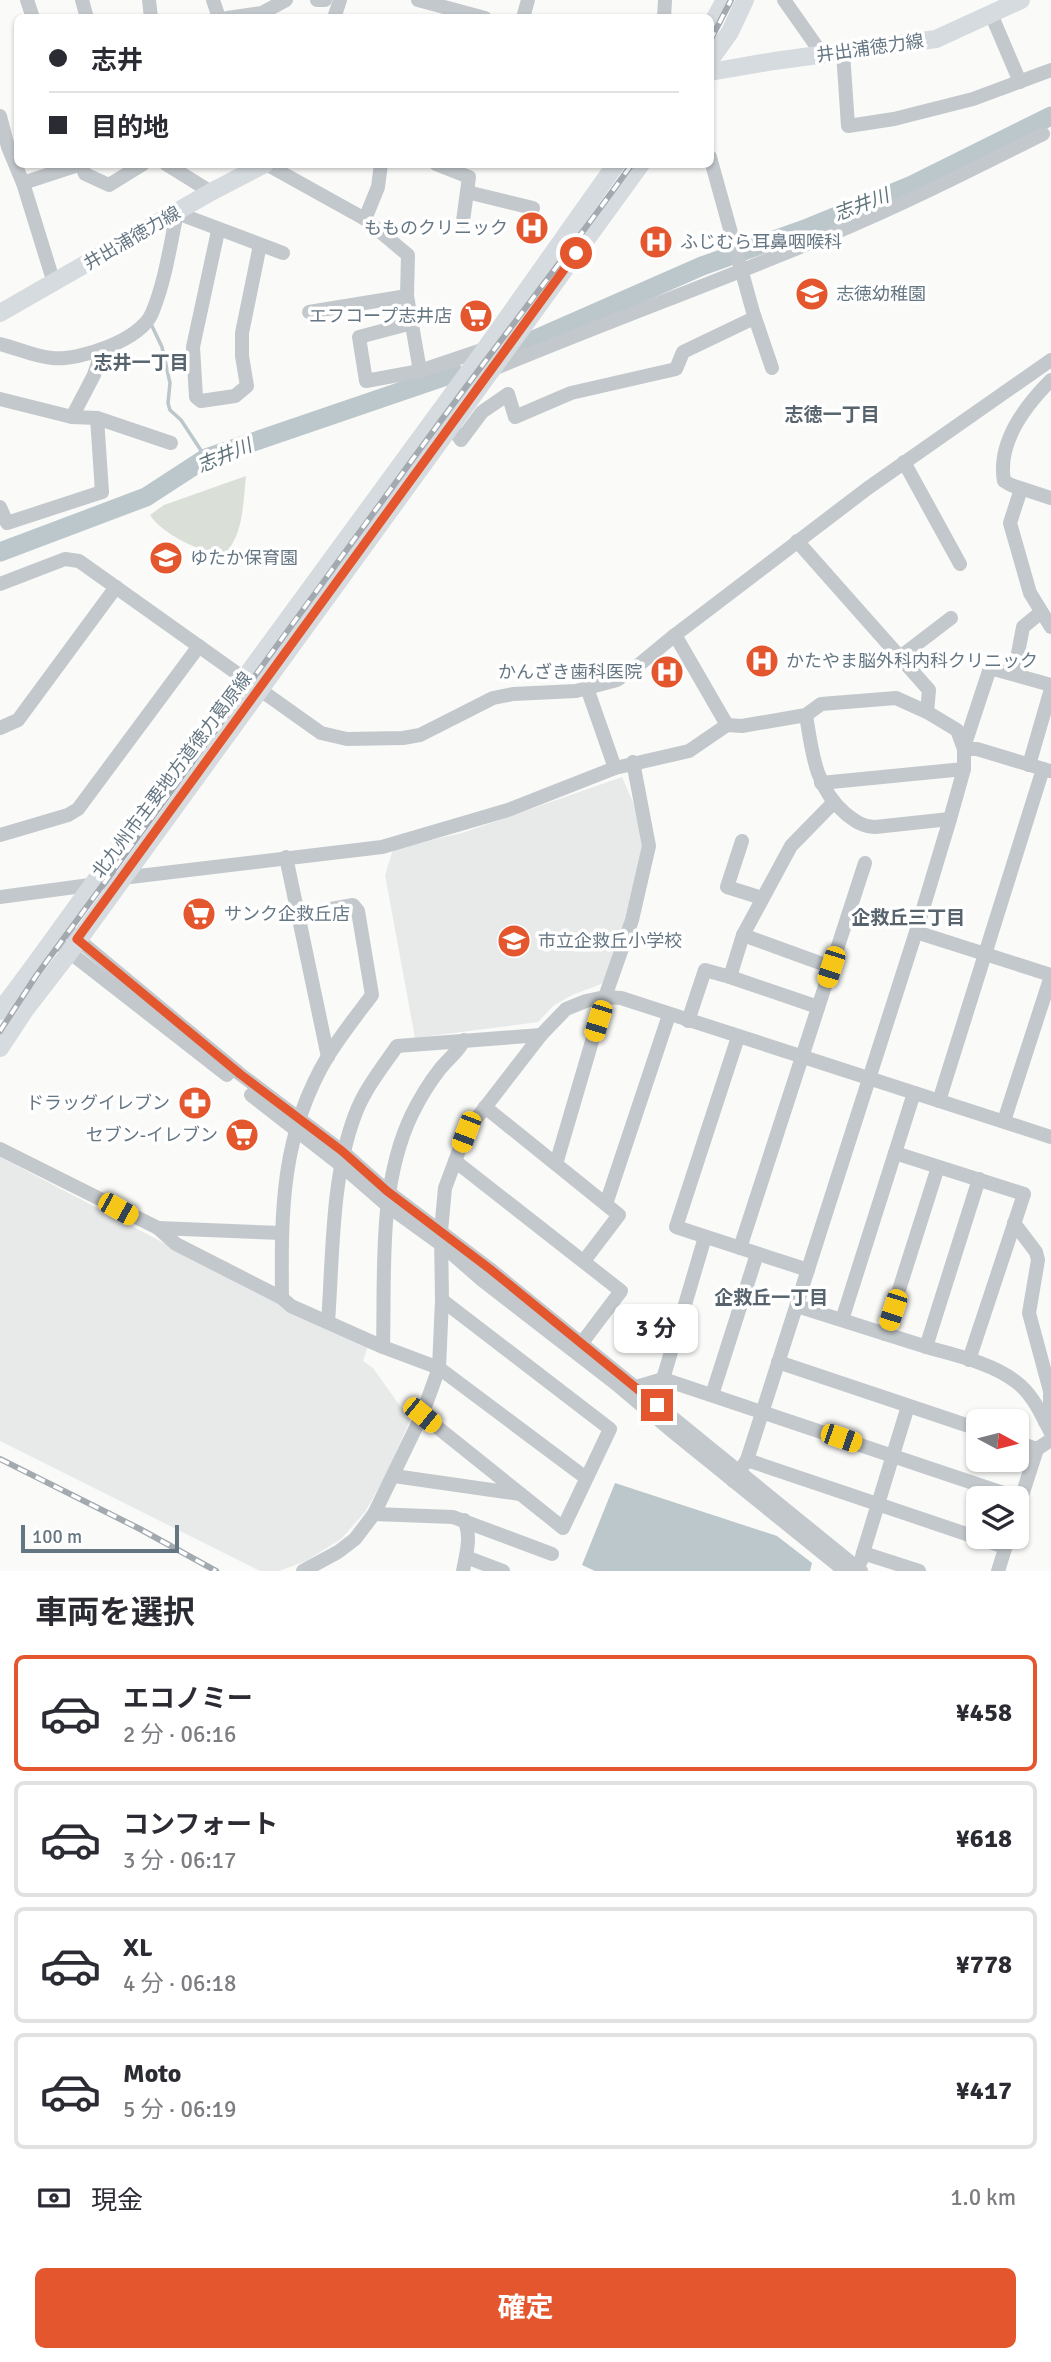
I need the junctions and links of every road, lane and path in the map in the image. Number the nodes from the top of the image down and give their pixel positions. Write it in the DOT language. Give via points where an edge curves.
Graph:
graph roads {
  1 [pos="286,0"];
  2 [pos="317,0"];
  3 [pos="325,0"];
  4 [pos="418,0"];
  5 [pos="725,0"];
  6 [pos="745,0"];
  7 [pos="784,0"];
  8 [pos="1021,0"];
  9 [pos="255,14"];
  10 [pos="470,14"];
  11 [pos="991,14"];
  12 [pos="714,20"];
  13 [pos="843,52"];
  14 [pos="714,54"];
  15 [pos="822,54"];
  16 [pos="1051,70"];
  17 [pos="714,71"];
  18 [pos="1020,82"];
  19 [pos="0,116"];
  20 [pos="1043,134"];
  21 [pos="4,147"];
  22 [pos="14,166"];
  23 [pos="15,168"];
  24 [pos="69,168"];
  25 [pos="83,168"];
  26 [pos="137,168"];
  27 [pos="172,168"];
  28 [pos="257,168"];
  29 [pos="272,168"];
  30 [pos="381,168"];
  31 [pos="446,168"];
  32 [pos="613,168"];
  33 [pos="637,168"];
  34 [pos="713,168"];
  35 [pos="23,183"];
  36 [pos="211,192"];
  37 [pos="467,192"];
  38 [pos="533,208"];
  39 [pos="177,213"];
  40 [pos="365,219"];
  41 [pos="463,220"];
  42 [pos="218,231"];
  43 [pos="260,245"];
  44 [pos="283,253"];
  45 [pos="741,271"];
  46 [pos="54,283"];
  47 [pos="407,296"];
  48 [pos="309,312"];
  49 [pos="0,313"];
  50 [pos="754,318"];
  51 [pos="412,323"];
  52 [pos="0,344"];
  53 [pos="485,349"];
  54 [pos="102,350"];
  55 [pos="1051,360"];
  56 [pos="772,368"];
  57 [pos="419,370"];
  58 [pos="489,370"];
  59 [pos="1051,380"];
  60 [pos="0,399"];
  61 [pos="72,417"];
  62 [pos="97,418"];
  63 [pos="444,420"];
  64 [pos="171,443"];
  65 [pos="904,462"];
  66 [pos="1021,489"];
  67 [pos="1051,498"];
  68 [pos="0,507"];
  69 [pos="797,541"];
  70 [pos="960,564"];
  71 [pos="0,584"];
  72 [pos="116,587"];
  73 [pos="1040,613"];
  74 [pos="951,618"];
  75 [pos="1051,627"];
  76 [pos="675,635"];
  77 [pos="199,646"];
  78 [pos="900,657"];
  79 [pos="1014,674"];
  80 [pos="244,678"];
  81 [pos="1051,687"];
  82 [pos="260,688"];
  83 [pos="587,688"];
  84 [pos="927,712"];
  85 [pos="806,715"];
  86 [pos="727,725"];
  87 [pos="0,728"];
  88 [pos="964,749"];
  89 [pos="633,762"];
  90 [pos="615,768"];
  91 [pos="1041,768"];
  92 [pos="964,769"];
  93 [pos="821,783"];
  94 [pos="832,803"];
  95 [pos="950,819"];
  96 [pos="0,835"];
  97 [pos="742,841"];
  98 [pos="286,857"];
  99 [pos="865,863"];
  100 [pos="122,878"];
  101 [pos="90,885"];
  102 [pos="0,897"];
  103 [pos="762,898"];
  104 [pos="298,915"];
  105 [pos="916,932"];
  106 [pos="58,933"];
  107 [pos="743,934"];
  108 [pos="73,946"];
  109 [pos="985,954"];
  110 [pos="831,967"];
  111 [pos="1051,975"];
  112 [pos="730,977"];
  113 [pos="605,997"];
  114 [pos="818,1007"];
  115 [pos="0,1011"];
  116 [pos="669,1015"];
  117 [pos="688,1021"];
  118 [pos="541,1035"];
  119 [pos="738,1037"];
  120 [pos="464,1040"];
  121 [pos="0,1048"];
  122 [pos="328,1057"];
  123 [pos="802,1057"];
  124 [pos="868,1078"];
  125 [pos="914,1093"];
  126 [pos="939,1101"];
  127 [pos="485,1107"];
  128 [pos="1004,1121"];
  129 [pos="297,1125"];
  130 [pos="1051,1137"];
  131 [pos="0,1149"];
  132 [pos="895,1153"];
  133 [pos="343,1160"];
  134 [pos="454,1161"];
  135 [pos="556,1164"];
  136 [pos="938,1167"];
  137 [pos="979,1179"];
  138 [pos="389,1200"];
  139 [pos="606,1204"];
  140 [pos="1014,1223"];
  141 [pos="158,1228"];
  142 [pos="281,1233"];
  143 [pos="705,1237"];
  144 [pos="442,1238"];
  145 [pos="740,1248"];
  146 [pos="757,1254"];
  147 [pos="584,1261"];
  148 [pos="808,1270"];
  149 [pos="282,1298"];
  150 [pos="442,1300"];
  151 [pos="797,1306"];
  152 [pos="842,1320"];
  153 [pos="328,1322"];
  154 [pos="886,1334"];
  155 [pos="581,1344"];
  156 [pos="383,1347"];
  157 [pos="926,1347"];
  158 [pos="970,1360"];
  159 [pos="778,1362"];
  160 [pos="439,1368"];
  161 [pos="663,1379"];
  162 [pos="636,1387"];
  163 [pos="712,1395"];
  164 [pos="908,1406"];
  165 [pos="762,1413"];
  166 [pos="422,1415"];
  167 [pos="966,1425"];
  168 [pos="1048,1428"];
  169 [pos="1051,1440"];
  170 [pos="1029,1446"];
  171 [pos="1037,1449"];
  172 [pos="893,1456"];
  173 [pos="740,1471"];
  174 [pos="394,1476"];
  175 [pos="586,1478"];
  176 [pos="970,1486"];
  177 [pos="1025,1486"];
  178 [pos="521,1494"];
  179 [pos="878,1504"];
  180 [pos="374,1514"];
  181 [pos="464,1520"];
  182 [pos="966,1530"];
  183 [pos="1005,1549"];
  184 [pos="863,1553"];
  185 [pos="552,1554"];
  186 [pos="465,1564"];
  187 [pos="854,1570"];
  188 [pos="303,1571"];
  189 [pos="503,1571"];
  190 [pos="919,1571"];
  191 [pos="998,1571"];
  1 -- 9 [label="street"];
  2 -- 3 [label="street"];
  4 -- 10 [label="street"];
  5 -- 12 [label="main road"];
  6 -- 14 [label="main road"];
  7 -- 15 [label="street"];
  8 -- 11 [label="main road, 井出浦徳力線"];
  11 -- 13 [label="main road, 井出浦徳力線" via="936,39"];
  11 -- 18 [label="street"];
  13 -- 15 [label="main road, 井出浦徳力線"];
  13 -- 18 [label="street" via="848,126 973,99"];
  15 -- 17 [label="main road, 井出浦徳力線"];
  16 -- 18 [label="street"];
  19 -- 21 [label="street"];
  20 -- 45 [label="street" via="896,205"];
  21 -- 22 [label="street"];
  23 -- 35 [label="street"];
  24 -- 35 [label="street"];
  25 -- 26 [label="street" via="85,174 109,185"];
  27 -- 36 [label="street"];
  28 -- 36 [label="main road, 井出浦徳力線"];
  29 -- 40 [label="street"];
  30 -- 40 [label="street"];
  31 -- 37 [label="street" via="469,177"];
  32 -- 53 [label="main road, 北九州市主要地方道徳力葛原線"];
  33 -- 58 [label="main road, 北九州市主要地方道徳力葛原線"];
  34 -- 45 [label="street"];
  35 -- 46 [label="street"];
  36 -- 39 [label="main road, 井出浦徳力線"];
  37 -- 38 [label="street"];
  37 -- 41 [label="street"];
  39 -- 42 [label="street"];
  39 -- 46 [label="main road, 井出浦徳力線"];
  39 -- 54 [label="street" via="151,315 133,333"];
  40 -- 47 [label="street" via="408,255"];
  42 -- 43 [label="street"];
  42 -- 43 [label="street" via="194,347 196,397 201,401 235,396 247,386 242,333"];
  43 -- 44 [label="street"];
  45 -- 50 [label="street"];
  45 -- 58 [label="street"];
  46 -- 49 [label="main road, 井出浦徳力線"];
  47 -- 48 [label="street"];
  47 -- 51 [label="street"];
  50 -- 56 [label="street"];
  50 -- 63 [label="street" via="683,352 676,369 571,393 515,417 508,394 482,412 461,440"];
  51 -- 57 [label="street"];
  51 -- 57 [label="street" via="359,337 366,380"];
  52 -- 54 [label="street" via="56,359"];
  53 -- 57 [label="street"];
  53 -- 63 [label="main road, 北九州市主要地方道徳力葛原線"];
  54 -- 61 [label="street"];
  55 -- 65 [label="street"];
  58 -- 63 [label="main road, 北九州市主要地方道徳力葛原線"];
  59 -- 66 [label="street" via="1029,402 1006,452 1004,481"];
  60 -- 61 [label="street"];
  61 -- 62 [label="street"];
  62 -- 64 [label="street"];
  62 -- 68 [label="street" via="102,492 6,523"];
  63 -- 80 [label="main road, 北九州市主要地方道徳力葛原線"];
  63 -- 82 [label="main road, 北九州市主要地方道徳力葛原線"];
  65 -- 69 [label="street"];
  65 -- 70 [label="street"];
  66 -- 67 [label="street"];
  66 -- 73 [label="street" via="1010,523"];
  69 -- 76 [label="street"];
  69 -- 78 [label="street"];
  71 -- 72 [label="street" via="65,559 79,561"];
  72 -- 77 [label="street"];
  72 -- 87 [label="street" via="18,720"];
  73 -- 75 [label="street"];
  73 -- 79 [label="street" via="1023,628"];
  74 -- 78 [label="street"];
  76 -- 83 [label="street" via="617,680"];
  76 -- 86 [label="street"];
  77 -- 80 [label="street"];
  77 -- 96 [label="street" via="78,808"];
  78 -- 84 [label="street" via="929,690"];
  79 -- 81 [label="street"];
  79 -- 88 [label="street" via="990,668"];
  80 -- 82 [label="street"];
  80 -- 101 [label="main road, 北九州市主要地方道徳力葛原線"];
  81 -- 91 [label="street"];
  82 -- 83 [label="street" via="321,733 357,739 420,735 493,698"];
  82 -- 100 [label="main road, 北九州市主要地方道徳力葛原線"];
  83 -- 90 [label="street"];
  84 -- 85 [label="street" via="896,698 821,704"];
  84 -- 88 [label="street" via="957,730"];
  85 -- 86 [label="street"];
  85 -- 93 [label="street"];
  86 -- 89 [label="street" via="689,751"];
  88 -- 91 [label="street"];
  88 -- 92 [label="street"];
  89 -- 90 [label="street"];
  89 -- 113 [label="street" via="649,846 632,920"];
  90 -- 98 [label="street" via="508,810 382,847"];
  91 -- 109 [label="street"];
  92 -- 93 [label="street"];
  92 -- 95 [label="street"];
  93 -- 94 [label="street"];
  94 -- 95 [label="street" via="869,827"];
  94 -- 103 [label="street" via="791,846"];
  95 -- 105 [label="street"];
  97 -- 103 [label="street" via="727,887"];
  98 -- 100 [label="street"];
  98 -- 104 [label="street"];
  99 -- 110 [label="street"];
  100 -- 101 [label="street"];
  100 -- 108 [label="main road, 北九州市主要地方道徳力葛原線"];
  101 -- 102 [label="street"];
  101 -- 106 [label="main road, 北九州市主要地方道徳力葛原線"];
  103 -- 107 [label="street"];
  104 -- 122 [label="street"];
  104 -- 122 [label="street" via="348,905 358,911 372,995"];
  105 -- 109 [label="street"];
  105 -- 124 [label="street"];
  106 -- 108 [label="street"];
  106 -- 115 [label="main road, 北九州市主要地方道徳力葛原線"];
  107 -- 110 [label="street"];
  107 -- 112 [label="street"];
  108 -- 121 [label="main road, 北九州市主要地方道徳力葛原線"];
  108 -- 129 [label="street" via="240,1074"];
  109 -- 111 [label="street"];
  109 -- 126 [label="street"];
  110 -- 114 [label="street"];
  111 -- 128 [label="street"];
  112 -- 114 [label="street"];
  112 -- 117 [label="street" via="705,970"];
  113 -- 116 [label="street"];
  113 -- 118 [label="street" via="566,1009"];
  113 -- 135 [label="street"];
  114 -- 123 [label="street"];
  116 -- 117 [label="street"];
  116 -- 139 [label="street"];
  117 -- 119 [label="street"];
  118 -- 120 [label="street"];
  118 -- 127 [label="street"];
  119 -- 123 [label="street"];
  119 -- 143 [label="street" via="676,1227"];
  120 -- 133 [label="street" via="397,1046 355,1115"];
  120 -- 138 [label="street" via="411,1116"];
  122 -- 129 [label="street"];
  123 -- 124 [label="street"];
  123 -- 145 [label="street"];
  124 -- 125 [label="street"];
  124 -- 148 [label="street"];
  125 -- 126 [label="street"];
  125 -- 132 [label="street"];
  126 -- 128 [label="street"];
  127 -- 134 [label="street" via="466,1132"];
  127 -- 135 [label="street"];
  128 -- 130 [label="street"];
  129 -- 133 [label="street"];
  129 -- 142 [label="street" via="288,1157"];
  131 -- 141 [label="street"];
  132 -- 136 [label="street"];
  132 -- 152 [label="street"];
  133 -- 138 [label="street"];
  133 -- 153 [label="street"];
  134 -- 144 [label="street" via="446,1188"];
  134 -- 147 [label="street"];
  135 -- 139 [label="street"];
  136 -- 137 [label="street"];
  136 -- 154 [label="street"];
  137 -- 140 [label="street" via="1024,1194"];
  137 -- 157 [label="street"];
  138 -- 144 [label="street"];
  138 -- 156 [label="street"];
  139 -- 147 [label="street" via="619,1215"];
  140 -- 158 [label="street"];
  140 -- 168 [label="street" via="1038,1260 1029,1312 1050,1391"];
  141 -- 142 [label="street"];
  141 -- 149 [label="street" via="176,1244"];
  142 -- 149 [label="street"];
  143 -- 145 [label="street"];
  143 -- 161 [label="street"];
  144 -- 150 [label="street"];
  144 -- 155 [label="street"];
  144 -- 173 [label="street" via="482,1280 615,1383"];
  145 -- 146 [label="street"];
  146 -- 148 [label="street"];
  146 -- 163 [label="street"];
  147 -- 155 [label="street" via="621,1291"];
  148 -- 151 [label="street"];
  149 -- 153 [label="street" via="291,1307"];
  150 -- 160 [label="street"];
  150 -- 175 [label="street" via="610,1429"];
  151 -- 152 [label="street"];
  151 -- 159 [label="street"];
  152 -- 154 [label="street"];
  153 -- 156 [label="street"];
  154 -- 157 [label="street"];
  155 -- 162 [label="street"];
  156 -- 160 [label="street"];
  157 -- 158 [label="street"];
  158 -- 168 [label="street" via="1016,1381 1040,1410"];
  159 -- 164 [label="street"];
  159 -- 165 [label="street"];
  160 -- 166 [label="street"];
  160 -- 175 [label="street"];
  161 -- 162 [label="street"];
  161 -- 163 [label="street"];
  162 -- 173 [label="street"];
  163 -- 165 [label="street"];
  164 -- 167 [label="street"];
  164 -- 172 [label="street"];
  165 -- 172 [label="street"];
  165 -- 173 [label="street"];
  166 -- 174 [label="street"];
  166 -- 178 [label="street"];
  169 -- 171 [label="street"];
  170 -- 171 [label="street"];
  171 -- 177 [label="street"];
  172 -- 176 [label="street"];
  172 -- 179 [label="street"];
  173 -- 179 [label="street"];
  173 -- 187 [label="street"];
  174 -- 178 [label="street"];
  174 -- 180 [label="street"];
  175 -- 178 [label="street" via="563,1528"];
  179 -- 182 [label="street"];
  179 -- 184 [label="street"];
  180 -- 181 [label="street"];
  180 -- 188 [label="street" via="355,1539"];
  181 -- 185 [label="street"];
  181 -- 186 [label="street"];
  183 -- 191 [label="street"];
  184 -- 187 [label="street"];
  184 -- 190 [label="street"];
  186 -- 189 [label="street"];
}
